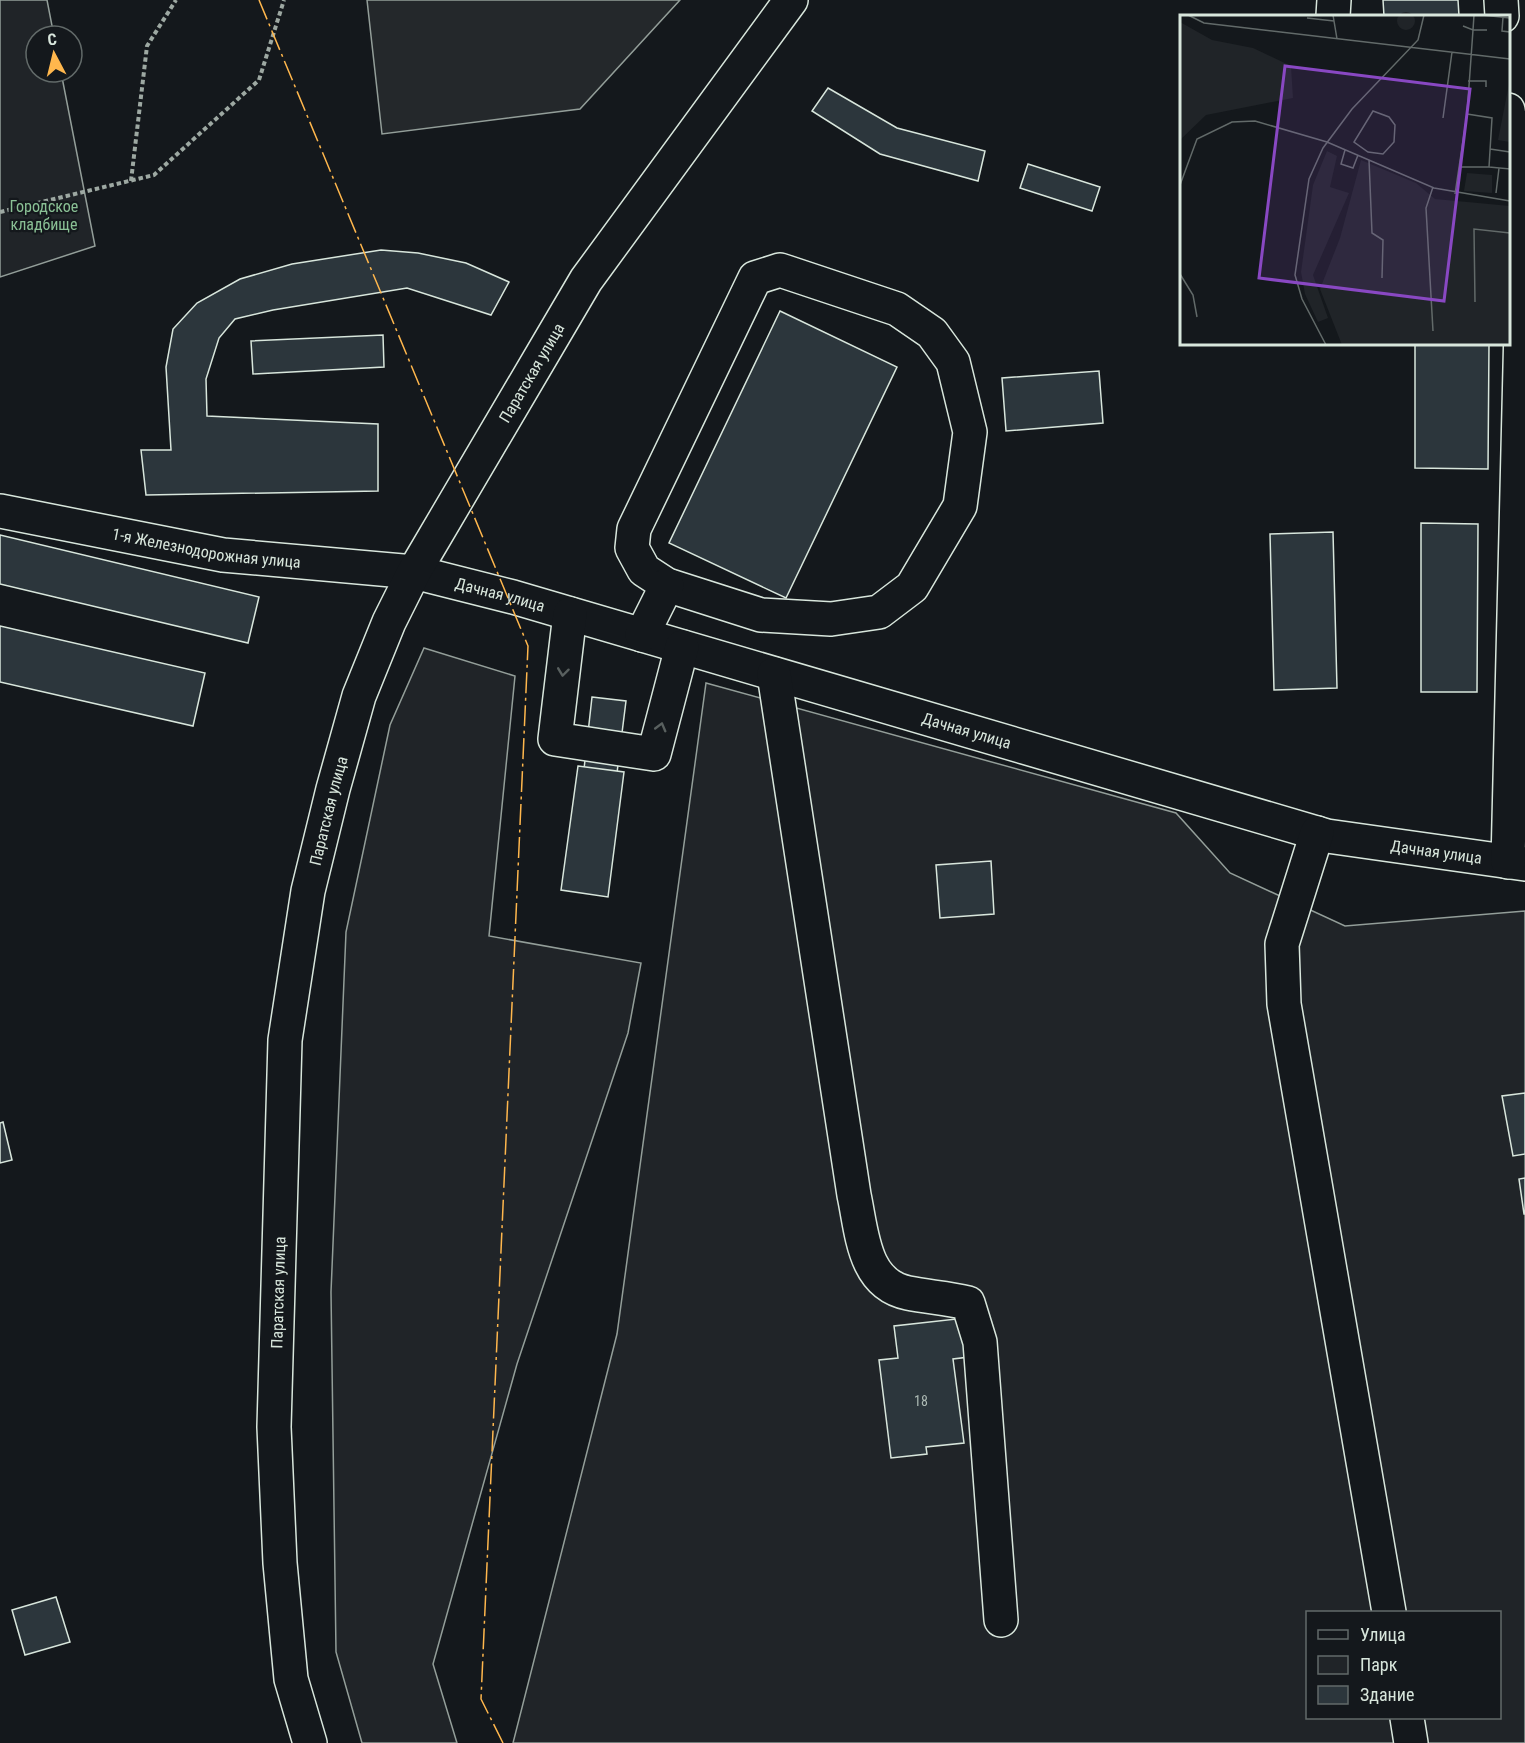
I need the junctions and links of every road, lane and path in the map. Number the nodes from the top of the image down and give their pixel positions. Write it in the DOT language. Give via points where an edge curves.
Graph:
graph roads {
  1 [pos="176,0"];
  2 [pos="284,0"];
  3 [pos="791,0"];
  4 [pos="1334,0"];
  5 [pos="1501,0"];
  6 [pos="1333,15"];
  7 [pos="1502,15"];
  8 [pos="1510,116"];
  9 [pos="131,181"];
  10 [pos="1524,203"];
  11 [pos="0,212"];
  12 [pos="0,511"];
  13 [pos="414,572"];
  14 [pos="667,585"];
  15 [pos="570,614"];
  16 [pos="642,635"];
  17 [pos="1519,645"];
  18 [pos="682,647"];
  19 [pos="774,674"];
  20 [pos="1317,833"];
  21 [pos="1517,863"];
  22 [pos="1389,1611"];
  23 [pos="1001,1620"];
  24 [pos="1407,1719"];
  25 [pos="310,1743"];
  26 [pos="1411,1743"];
  1 -- 9 [label="path" via="147,46"];
  2 -- 9 [label="path" via="259,80 154,175"];
  3 -- 13 [label="main road, Паратская улица" via="586,280"];
  4 -- 6 [label="main road"];
  5 -- 7 [label="main road"];
  8 -- 10 [label="main road"];
  9 -- 11 [label="path"];
  10 -- 17 [label="main road"];
  12 -- 13 [label="main road, 1-я Железнодорожная улица" via="224,555"];
  13 -- 15 [label="main road, Дачная улица"];
  13 -- 25 [label="main road, Паратская улица" via="359,696 333,789 308,891 285,1040 274,1427 279,1563 291,1679"];
  14 -- 14 [label="main road" via="761,615 831,619 879,612 912,587 960,506 970,432 953,362 932,333 897,309 780,270 755,278 633,530 632,548 644,570"];
  14 -- 16 [label="main road"];
  15 -- 16 [label="main road, Дачная улица"];
  15 -- 18 [label="main road, one-way" via="555,738 654,754"];
  16 -- 18 [label="main road, Дачная улица"];
  17 -- 21 [label="main road"];
  18 -- 19 [label="main road, Дачная улица"];
  19 -- 20 [label="main road, Дачная улица"];
  19 -- 23 [label="main road" via="854,1195 869,1263 881,1281 897,1289 968,1303 972,1310 980,1342"];
  20 -- 21 [label="main road, Дачная улица"];
  20 -- 22 [label="main road" via="1282,944 1284,1005"];
  24 -- 26 [label="main road"];
}
